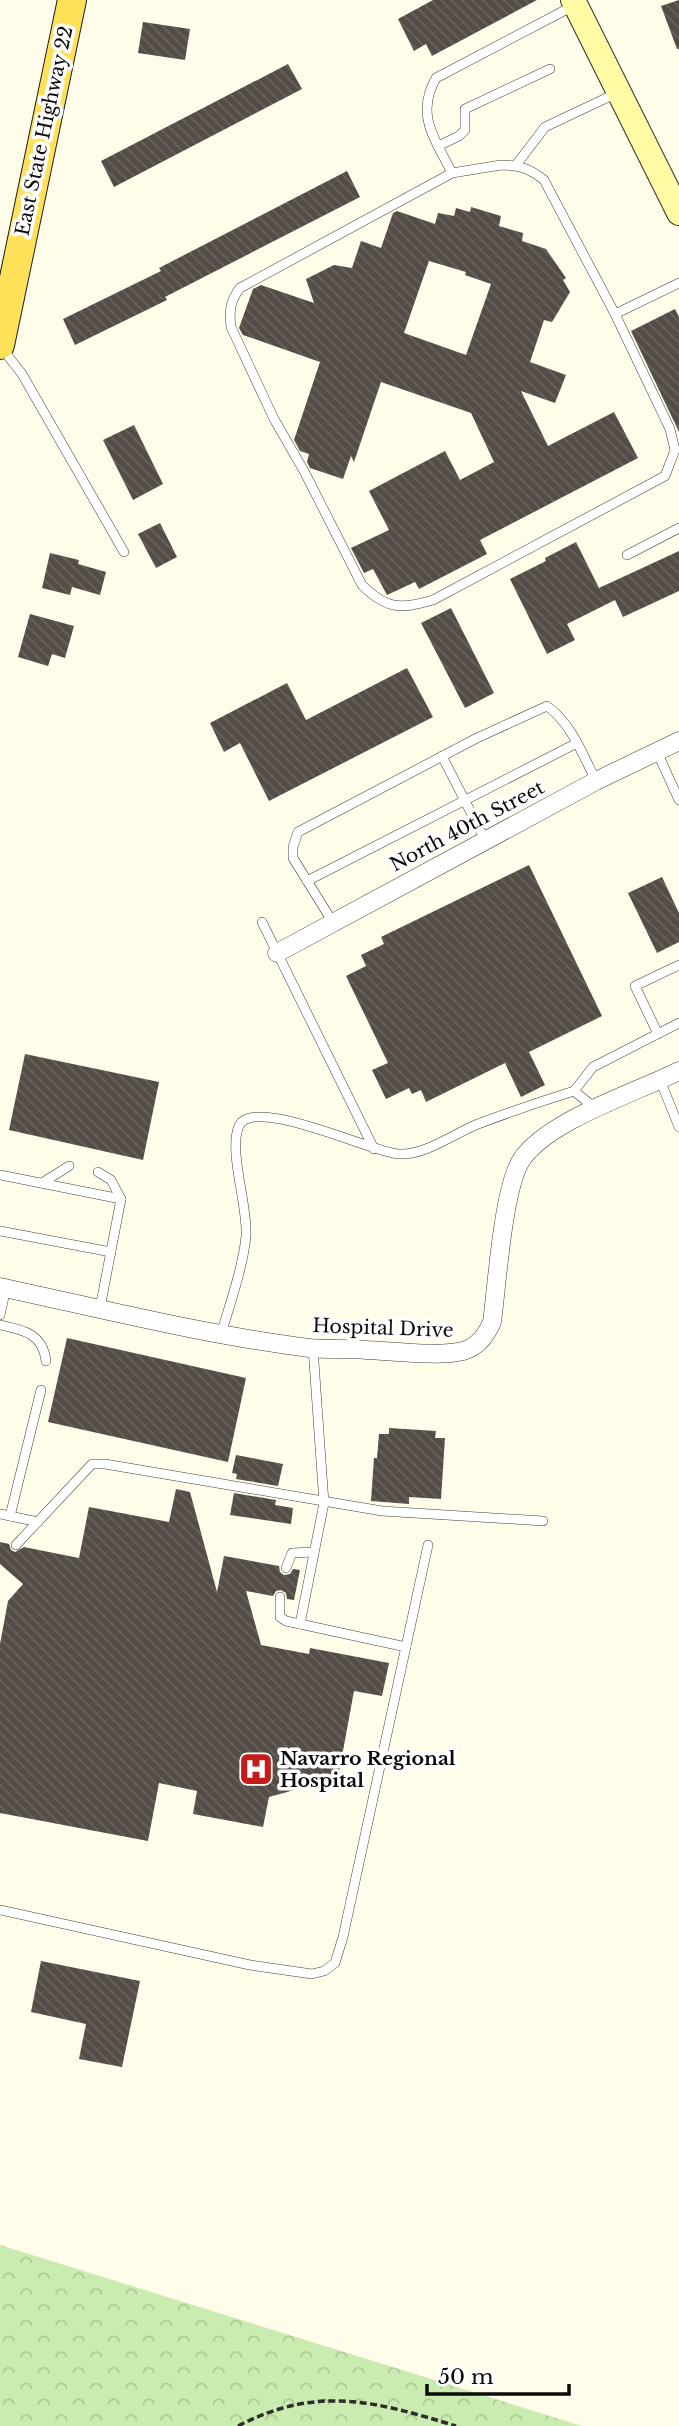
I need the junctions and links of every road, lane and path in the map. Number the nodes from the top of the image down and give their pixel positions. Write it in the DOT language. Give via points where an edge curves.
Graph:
graph roads {
  1 [pos="72,0"];
  2 [pos="574,3"];
  3 [pos="550,69"];
  4 [pos="619,92"];
  5 [pos="438,146"];
  6 [pos="516,165"];
  7 [pos="452,173"];
  8 [pos="679,213"];
  9 [pos="679,283"];
  10 [pos="615,314"];
  11 [pos="0,345"];
  12 [pos="677,453"];
  13 [pos="679,528"];
  14 [pos="124,552"];
  15 [pos="627,555"];
  16 [pos="679,741"];
  17 [pos="577,743"];
  18 [pos="657,752"];
  19 [pos="442,756"];
  20 [pos="596,780"];
  21 [pos="466,800"];
  22 [pos="679,800"];
  23 [pos="485,840"];
  24 [pos="307,881"];
  25 [pos="262,922"];
  26 [pos="332,922"];
  27 [pos="277,953"];
  28 [pos="679,965"];
  29 [pos="679,1023"];
  30 [pos="658,1034"];
  31 [pos="679,1071"];
  32 [pos="660,1080"];
  33 [pos="574,1091"];
  34 [pos="596,1109"];
  35 [pos="679,1127"];
  36 [pos="374,1149"];
  37 [pos="69,1166"];
  38 [pos="98,1172"];
  39 [pos="0,1175"];
  40 [pos="42,1183"];
  41 [pos="121,1199"];
  42 [pos="0,1231"];
  43 [pos="111,1252"];
  44 [pos="3,1287"];
  45 [pos="100,1308"];
  46 [pos="0,1315"];
  47 [pos="0,1325"];
  48 [pos="221,1334"];
  49 [pos="313,1348"];
  50 [pos="46,1361"];
  51 [pos="41,1390"];
  52 [pos="324,1503"];
  53 [pos="5,1515"];
  54 [pos="543,1521"];
  55 [pos="38,1522"];
  56 [pos="16,1545"];
  57 [pos="428,1545"];
  58 [pos="314,1552"];
  59 [pos="286,1568"];
  60 [pos="280,1597"];
  61 [pos="300,1624"];
  62 [pos="406,1647"];
  63 [pos="0,1910"];
  64 [pos="238,2426"];
  65 [pos="456,2426"];
  1 -- 11 [label="main road, East State Highway 22"];
  2 -- 4 [label="street"];
  2 -- 5 [label="lane" via="436,78 426,106 429,129"];
  3 -- 5 [label="lane" via="465,110 465,130"];
  4 -- 6 [label="lane" via="545,127"];
  4 -- 8 [label="street"];
  5 -- 7 [label="lane"];
  6 -- 7 [label="lane"];
  6 -- 10 [label="lane" via="544,180"];
  7 -- 12 [label="lane" via="240,288 229,313 231,327 274,419 362,585 394,607 433,600 664,476"];
  9 -- 10 [label="lane"];
  10 -- 12 [label="lane"];
  11 -- 14 [label="lane" via="22,374"];
  13 -- 15 [label="lane"];
  16 -- 18 [label="street, North 40th Street"];
  17 -- 19 [label="lane" via="558,714 547,706"];
  17 -- 20 [label="lane"];
  17 -- 21 [label="lane"];
  18 -- 20 [label="street, North 40th Street"];
  18 -- 22 [label="lane"];
  19 -- 21 [label="lane"];
  19 -- 24 [label="lane" via="298,832 293,858"];
  20 -- 23 [label="street, North 40th Street"];
  21 -- 23 [label="lane"];
  21 -- 24 [label="lane"];
  23 -- 26 [label="street, North 40th Street"];
  24 -- 26 [label="lane"];
  25 -- 27 [label="lane"];
  26 -- 27 [label="street, North 40th Street"];
  27 -- 36 [label="lane"];
  28 -- 30 [label="lane" via="635,986"];
  29 -- 30 [label="lane"];
  30 -- 33 [label="lane" via="593,1067"];
  31 -- 32 [label="street, Hospital Drive"];
  32 -- 34 [label="street, Hospital Drive"];
  32 -- 35 [label="lane"];
  33 -- 34 [label="lane"];
  33 -- 36 [label="lane" via="475,1125 431,1147 402,1155"];
  34 -- 49 [label="street, Hospital Drive" via="533,1146 521,1161 509,1195 492,1322 486,1336 473,1347 416,1353"];
  36 -- 48 [label="lane" via="273,1116 249,1116 240,1123 235,1142 246,1236"];
  37 -- 40 [label="lane"];
  38 -- 41 [label="lane" via="111,1180"];
  39 -- 40 [label="lane"];
  40 -- 41 [label="lane"];
  41 -- 43 [label="lane"];
  42 -- 43 [label="lane"];
  43 -- 45 [label="lane"];
  44 -- 45 [label="street, Hospital Drive"];
  44 -- 46 [label="lane"];
  45 -- 48 [label="street, Hospital Drive"];
  47 -- 50 [label="lane" via="33,1336 44,1347"];
  48 -- 49 [label="street, Hospital Drive"];
  49 -- 52 [label="lane"];
  51 -- 53 [label="lane"];
  52 -- 54 [label="lane"];
  52 -- 55 [label="lane" via="92,1464"];
  52 -- 58 [label="lane"];
  53 -- 55 [label="lane"];
  55 -- 56 [label="lane"];
  57 -- 62 [label="lane"];
  58 -- 59 [label="lane" via="292,1553"];
  58 -- 61 [label="lane"];
  60 -- 61 [label="lane" via="280,1617"];
  61 -- 62 [label="lane"];
  62 -- 63 [label="lane" via="335,1964 312,1974 250,1965"];
  64 -- 65 [label="path" via="297,2404 355,2400"];
}
